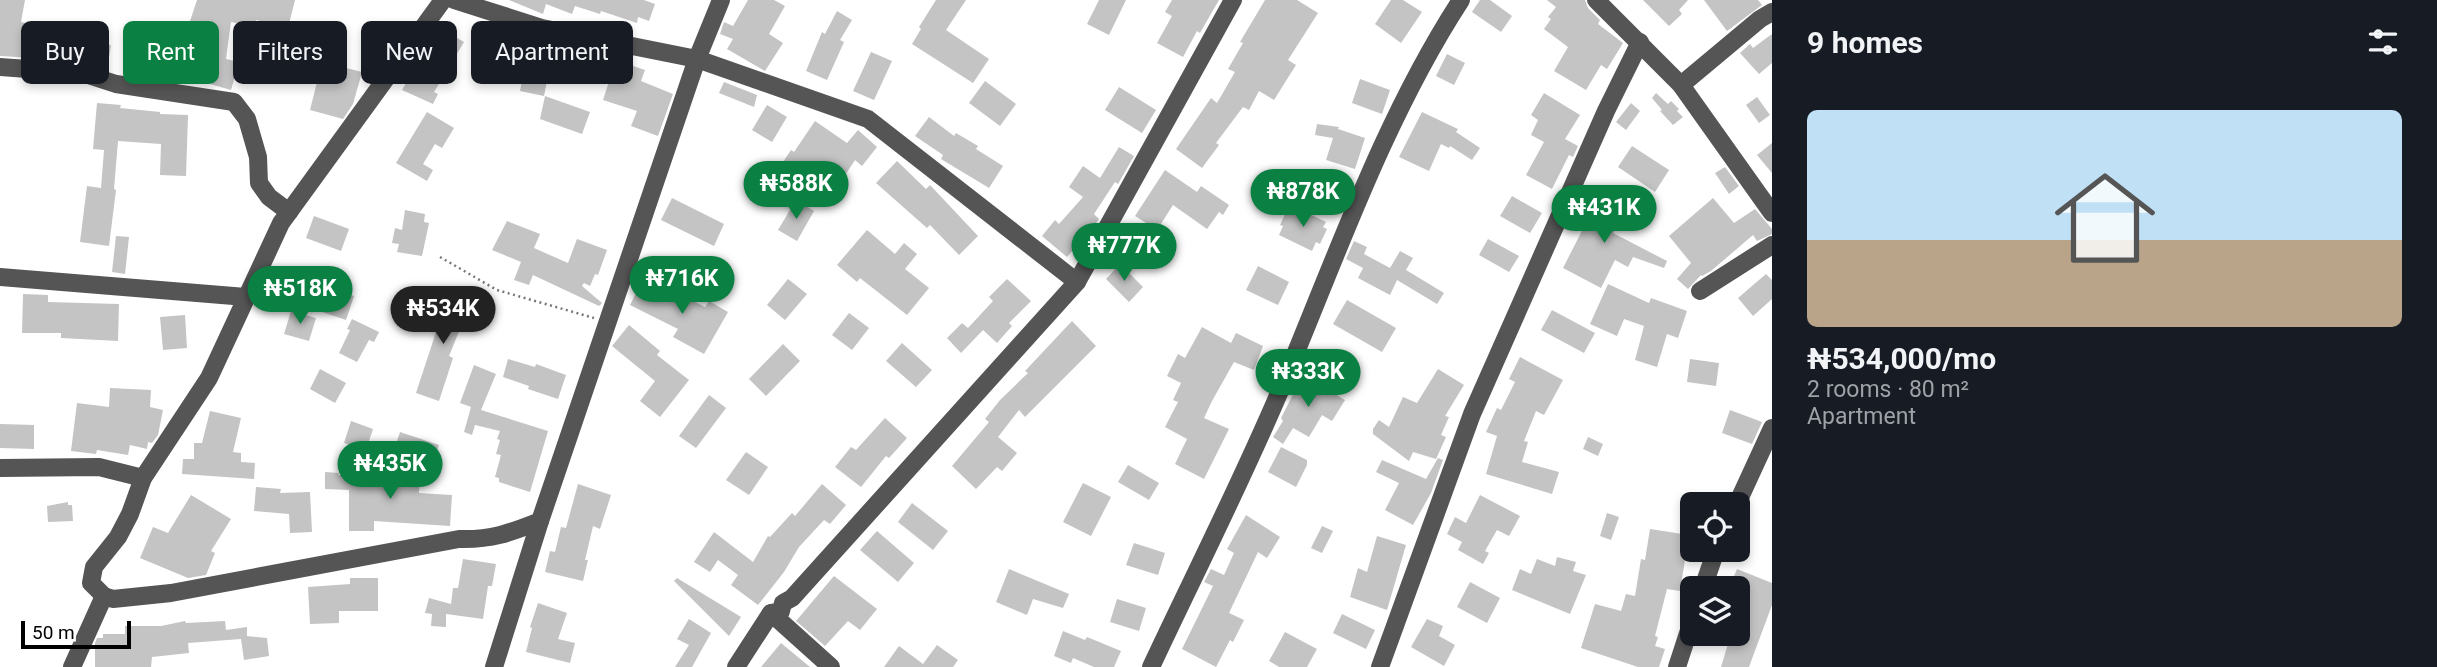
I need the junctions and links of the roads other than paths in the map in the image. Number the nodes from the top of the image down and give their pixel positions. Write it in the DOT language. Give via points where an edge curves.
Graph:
graph roads {
  1 [pos="443,0"];
  2 [pos="454,0"];
  3 [pos="721,0"];
  4 [pos="1233,0"];
  5 [pos="1461,0"];
  6 [pos="1596,0"];
  7 [pos="1772,12"];
  8 [pos="1640,42"];
  9 [pos="696,59"];
  10 [pos="0,67"];
  11 [pos="1681,85"];
  12 [pos="289,212"];
  13 [pos="1772,213"];
  14 [pos="1772,245"];
  15 [pos="0,277"];
  16 [pos="1077,282"];
  17 [pos="1700,291"];
  18 [pos="246,296"];
  19 [pos="1772,428"];
  20 [pos="0,468"];
  21 [pos="143,478"];
  22 [pos="1743,492"];
  23 [pos="540,521"];
  24 [pos="104,596"];
  25 [pos="771,613"];
  26 [pos="1684,646"];
  27 [pos="72,667"];
  28 [pos="494,667"];
  29 [pos="736,667"];
  30 [pos="831,667"];
  31 [pos="1151,667"];
  32 [pos="1380,667"];
  33 [pos="1677,667"];
  1 -- 12 [label="street"];
  2 -- 9 [label="street" via="542,28"];
  3 -- 9 [label="street"];
  4 -- 16 [label="street"];
  5 -- 31 [label="street" via="1437,36 1377,159 1270,416"];
  6 -- 8 [label="street"];
  7 -- 11 [label="street"];
  8 -- 11 [label="street"];
  8 -- 32 [label="street" via="1472,414"];
  9 -- 16 [label="street" via="868,119"];
  9 -- 23 [label="street"];
  10 -- 12 [label="street" via="82,74 116,84 234,102 251,132 259,183"];
  11 -- 13 [label="street"];
  12 -- 18 [label="street"];
  14 -- 17 [label="street"];
  15 -- 18 [label="street"];
  16 -- 25 [label="street" via="783,603 781,611"];
  18 -- 21 [label="street" via="209,379"];
  19 -- 22 [label="street"];
  20 -- 21 [label="street" via="99,467"];
  21 -- 24 [label="street" via="118,537 91,574 92,583"];
  23 -- 24 [label="street" via="484,540 459,539 171,593"];
  23 -- 28 [label="street"];
  24 -- 27 [label="street"];
  25 -- 29 [label="street"];
  25 -- 30 [label="street"];
  26 -- 33 [label="street"];
}
